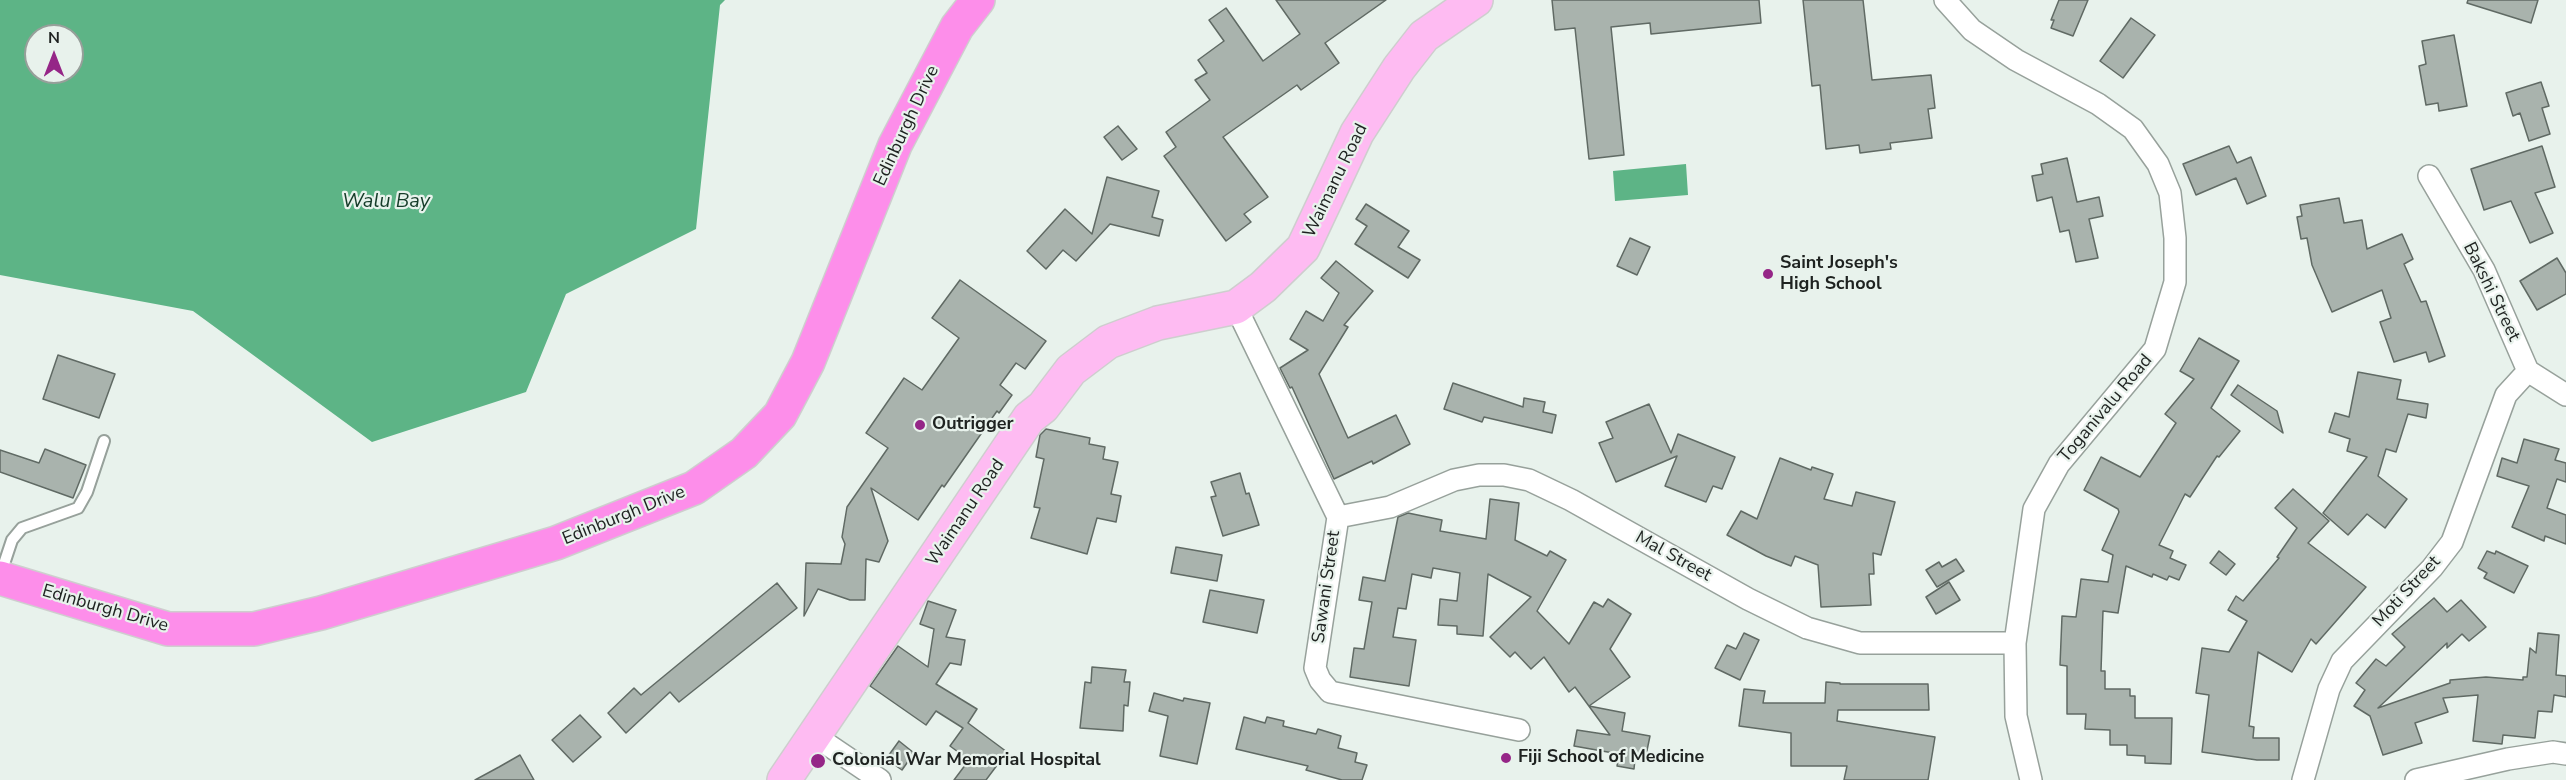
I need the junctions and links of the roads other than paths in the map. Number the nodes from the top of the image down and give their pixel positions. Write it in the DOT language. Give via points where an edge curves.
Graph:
graph roads {
  1 [pos="978,0"];
  2 [pos="1476,0"];
  3 [pos="1945,0"];
  4 [pos="2429,176"];
  5 [pos="1236,307"];
  6 [pos="2528,371"];
  7 [pos="2566,395"];
  8 [pos="104,441"];
  9 [pos="1338,517"];
  10 [pos="0,577"];
  11 [pos="2015,643"];
  12 [pos="1519,730"];
  13 [pos="815,736"];
  14 [pos="2566,754"];
  15 [pos="784,780"];
  16 [pos="880,780"];
  17 [pos="2031,780"];
  18 [pos="2303,780"];
  19 [pos="2416,780"];
  1 -- 10 [label="highway, Edinburgh Drive" via="957,27 894,145 808,362 780,415 744,453 694,488 556,543 254,629 168,629"];
  2 -- 5 [label="main road, Waimanu Road" via="1424,36 1357,132 1303,248"];
  3 -- 11 [label="street, Toganivalu Road" via="1972,30 2133,129 2158,164 2170,193 2175,238 2175,282 2156,349 2059,465 2034,509"];
  4 -- 6 [label="street, Bakshi Street" via="2484,270"];
  5 -- 9 [label="street, Sawani Street"];
  5 -- 13 [label="main road, Waimanu Road" via="1158,323 1108,342 1071,370 1043,407 1029,418"];
  6 -- 7 [label="street"];
  6 -- 18 [label="street, Moti Street" via="2506,395 2452,542 2342,661 2329,689"];
  8 -- 10 [label="lane" via="78,507 22,528 12,540"];
  9 -- 11 [label="street, Mal Street" via="1390,507 1454,480 1504,475 1529,480 1571,500 1807,628 1860,643"];
  9 -- 12 [label="street, Sawani Street" via="1315,668 1330,692"];
  11 -- 17 [label="street, Toganivalu Road" via="2016,716"];
  13 -- 15 [label="main road, Waimanu Road"];
  13 -- 16 [label="street"];
  14 -- 19 [label="street" via="2553,752 2508,759"];
}
